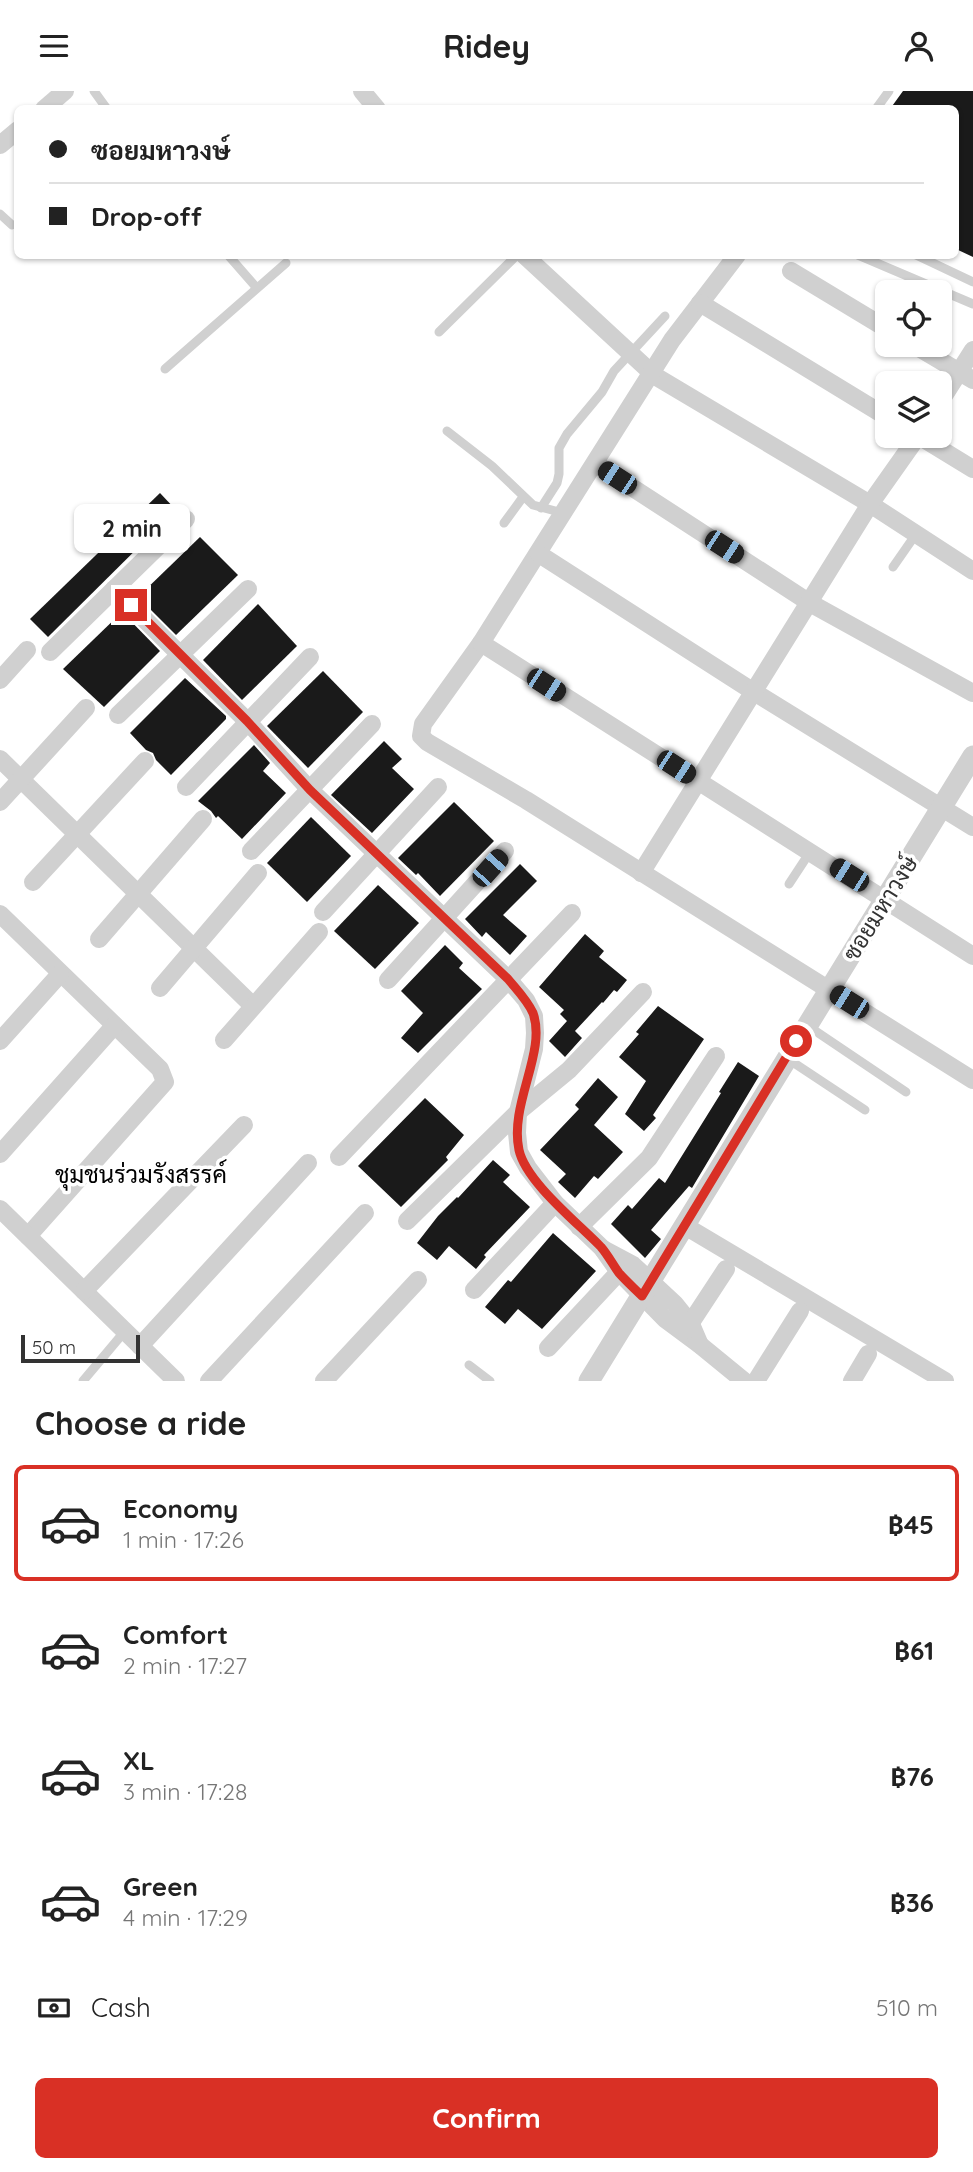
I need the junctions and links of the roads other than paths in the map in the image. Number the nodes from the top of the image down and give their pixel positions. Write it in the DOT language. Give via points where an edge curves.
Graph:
graph roads {
  1 [pos="65,91"];
  2 [pos="362,91"];
  3 [pos="49,105"];
  4 [pos="374,105"];
  5 [pos="14,133"];
  6 [pos="0,145"];
  7 [pos="0,214"];
  8 [pos="12,225"];
  9 [pos="231,259"];
  10 [pos="513,259"];
  11 [pos="528,259"];
  12 [pos="734,259"];
  13 [pos="867,259"];
  14 [pos="924,259"];
  15 [pos="286,263"];
  16 [pos="790,271"];
  17 [pos="973,282"];
  18 [pos="256,288"];
  19 [pos="973,304"];
  20 [pos="702,305"];
  21 [pos="665,316"];
  22 [pos="875,322"];
  23 [pos="439,332"];
  24 [pos="973,350"];
  25 [pos="629,353"];
  26 [pos="934,357"];
  27 [pos="165,369"];
  28 [pos="654,374"];
  29 [pos="966,376"];
  30 [pos="952,390"];
  31 [pos="875,410"];
  32 [pos="447,431"];
  33 [pos="910,448"];
  34 [pos="938,448"];
  35 [pos="596,464"];
  36 [pos="973,469"];
  37 [pos="523,497"];
  38 [pos="870,504"];
  39 [pos="541,508"];
  40 [pos="565,514"];
  41 [pos="186,519"];
  42 [pos="504,523"];
  43 [pos="916,534"];
  44 [pos="539,554"];
  45 [pos="893,568"];
  46 [pos="973,571"];
  47 [pos="114,589"];
  48 [pos="248,589"];
  49 [pos="810,603"];
  50 [pos="481,643"];
  51 [pos="27,650"];
  52 [pos="50,652"];
  53 [pos="179,654"];
  54 [pos="310,657"];
  55 [pos="0,680"];
  56 [pos="754,692"];
  57 [pos="973,693"];
  58 [pos="86,708"];
  59 [pos="118,715"];
  60 [pos="247,721"];
  61 [pos="372,724"];
  62 [pos="973,756"];
  63 [pos="0,758"];
  64 [pos="145,761"];
  65 [pos="21,779"];
  66 [pos="698,781"];
  67 [pos="186,787"];
  68 [pos="438,787"];
  69 [pos="310,790"];
  70 [pos="0,802"];
  71 [pos="942,809"];
  72 [pos="203,819"];
  73 [pos="973,827"];
  74 [pos="78,834"];
  75 [pos="251,851"];
  76 [pos="505,851"];
  77 [pos="811,851"];
  78 [pos="376,854"];
  79 [pos="258,873"];
  80 [pos="641,873"];
  81 [pos="33,882"];
  82 [pos="789,884"];
  83 [pos="138,894"];
  84 [pos="887,899"];
  85 [pos="323,912"];
  86 [pos="572,913"];
  87 [pos="444,920"];
  88 [pos="3,924"];
  89 [pos="319,932"];
  90 [pos="99,939"];
  91 [pos="194,948"];
  92 [pos="973,956"];
  93 [pos="60,974"];
  94 [pos="388,979"];
  95 [pos="508,979"];
  96 [pos="160,988"];
  97 [pos="828,989"];
  98 [pos="643,992"];
  99 [pos="253,1006"];
  100 [pos="806,1025"];
  101 [pos="114,1026"];
  102 [pos="223,1040"];
  103 [pos="0,1041"];
  104 [pos="716,1056"];
  105 [pos="786,1058"];
  106 [pos="973,1080"];
  107 [pos="906,1092"];
  108 [pos="865,1110"];
  109 [pos="518,1112"];
  110 [pos="244,1125"];
  111 [pos="0,1154"];
  112 [pos="339,1157"];
  113 [pos="308,1163"];
  114 [pos="555,1203"];
  115 [pos="0,1209"];
  116 [pos="365,1213"];
  117 [pos="407,1221"];
  118 [pos="685,1226"];
  119 [pos="579,1227"];
  120 [pos="28,1236"];
  121 [pos="602,1248"];
  122 [pos="726,1269"];
  123 [pos="619,1272"];
  124 [pos="418,1280"];
  125 [pos="646,1289"];
  126 [pos="474,1290"];
  127 [pos="84,1291"];
  128 [pos="800,1311"];
  129 [pos="687,1329"];
  130 [pos="125,1331"];
  131 [pos="140,1346"];
  132 [pos="548,1348"];
  133 [pos="868,1354"];
  134 [pos="469,1366"];
  135 [pos="83,1381"];
  136 [pos="176,1381"];
  137 [pos="209,1381"];
  138 [pos="324,1381"];
  139 [pos="490,1381"];
  140 [pos="589,1381"];
  141 [pos="744,1381"];
  142 [pos="756,1381"];
  143 [pos="852,1381"];
  144 [pos="945,1381"];
  1 -- 3 [label="street"];
  2 -- 4 [label="street"];
  5 -- 6 [label="street"];
  7 -- 8 [label="lane"];
  9 -- 18 [label="lane"];
  10 -- 23 [label="lane"];
  11 -- 25 [label="street"];
  12 -- 20 [label="street"];
  13 -- 19 [label="lane"];
  14 -- 17 [label="lane"];
  15 -- 18 [label="lane"];
  16 -- 22 [label="street"];
  18 -- 27 [label="lane"];
  20 -- 28 [label="street"];
  20 -- 31 [label="street"];
  21 -- 25 [label="lane"];
  24 -- 29 [label="street"];
  25 -- 28 [label="street"];
  25 -- 39 [label="lane" via="559,447 559,474"];
  26 -- 29 [label="street"];
  28 -- 35 [label="street"];
  28 -- 38 [label="street"];
  29 -- 30 [label="street"];
  32 -- 37 [label="lane"];
  33 -- 38 [label="street"];
  34 -- 36 [label="street"];
  35 -- 40 [label="street"];
  35 -- 49 [label="street"];
  37 -- 39 [label="lane"];
  37 -- 42 [label="lane"];
  38 -- 43 [label="street"];
  38 -- 49 [label="street"];
  39 -- 40 [label="lane"];
  40 -- 44 [label="street"];
  41 -- 47 [label="street"];
  43 -- 45 [label="lane"];
  43 -- 46 [label="street"];
  44 -- 50 [label="street"];
  44 -- 56 [label="street"];
  47 -- 52 [label="street"];
  47 -- 53 [label="street"];
  48 -- 53 [label="street"];
  49 -- 56 [label="street"];
  49 -- 57 [label="street"];
  50 -- 66 [label="street"];
  50 -- 80 [label="street" via="423,724 421,736"];
  51 -- 55 [label="street"];
  53 -- 59 [label="street"];
  53 -- 60 [label="street"];
  54 -- 60 [label="street"];
  56 -- 66 [label="street"];
  56 -- 71 [label="street"];
  58 -- 65 [label="street"];
  60 -- 67 [label="street"];
  60 -- 69 [label="street"];
  61 -- 69 [label="street"];
  62 -- 71 [label="street, ซอยมหาวงษ์"];
  63 -- 65 [label="street"];
  64 -- 74 [label="street"];
  65 -- 70 [label="street"];
  65 -- 74 [label="street"];
  66 -- 77 [label="street"];
  66 -- 80 [label="street"];
  68 -- 78 [label="street"];
  69 -- 75 [label="street"];
  69 -- 78 [label="street"];
  71 -- 73 [label="street"];
  71 -- 84 [label="street, ซอยมหาวงษ์"];
  72 -- 83 [label="street"];
  74 -- 81 [label="street"];
  74 -- 83 [label="street"];
  76 -- 87 [label="street"];
  77 -- 82 [label="lane"];
  77 -- 84 [label="street"];
  78 -- 85 [label="street"];
  78 -- 87 [label="street"];
  79 -- 91 [label="street"];
  80 -- 97 [label="street"];
  83 -- 90 [label="street"];
  83 -- 91 [label="street"];
  84 -- 92 [label="street"];
  84 -- 97 [label="street, ซอยมหาวงษ์"];
  86 -- 95 [label="street"];
  87 -- 94 [label="street"];
  87 -- 95 [label="street"];
  88 -- 93 [label="street"];
  89 -- 99 [label="street"];
  91 -- 96 [label="street"];
  91 -- 99 [label="street"];
  93 -- 101 [label="street"];
  93 -- 103 [label="street"];
  95 -- 109 [label="street" via="526,1000 536,1033"];
  95 -- 112 [label="street"];
  97 -- 100 [label="street, ซอยมหาวงษ์"];
  97 -- 106 [label="street"];
  98 -- 109 [label="street" via="569,1070"];
  99 -- 102 [label="street"];
  100 -- 105 [label="street, ซอยมหาวงษ์"];
  100 -- 107 [label="lane"];
  101 -- 111 [label="street"];
  101 -- 120 [label="street" via="160,1069 164,1082"];
  104 -- 119 [label="street" via="649,1159"];
  105 -- 108 [label="lane"];
  105 -- 118 [label="street, ซอยมหาวงษ์"];
  109 -- 114 [label="street" via="519,1152"];
  109 -- 117 [label="street"];
  110 -- 127 [label="street"];
  113 -- 131 [label="street"];
  114 -- 119 [label="street"];
  114 -- 126 [label="street"];
  115 -- 120 [label="street"];
  116 -- 137 [label="street"];
  118 -- 125 [label="street, ซอยมหาวงษ์"];
  118 -- 144 [label="street"];
  119 -- 121 [label="street"];
  120 -- 127 [label="street"];
  121 -- 123 [label="street"];
  121 -- 125 [label="street" via="633,1265"];
  122 -- 129 [label="street"];
  123 -- 125 [label="street"];
  123 -- 132 [label="street"];
  124 -- 138 [label="street"];
  125 -- 129 [label="street"];
  125 -- 140 [label="street, ซอยมหาวงษ์"];
  127 -- 130 [label="street"];
  128 -- 142 [label="street"];
  129 -- 141 [label="street"];
  130 -- 131 [label="street"];
  130 -- 135 [label="lane"];
  131 -- 136 [label="street"];
  133 -- 143 [label="street"];
  134 -- 139 [label="lane"];
}
